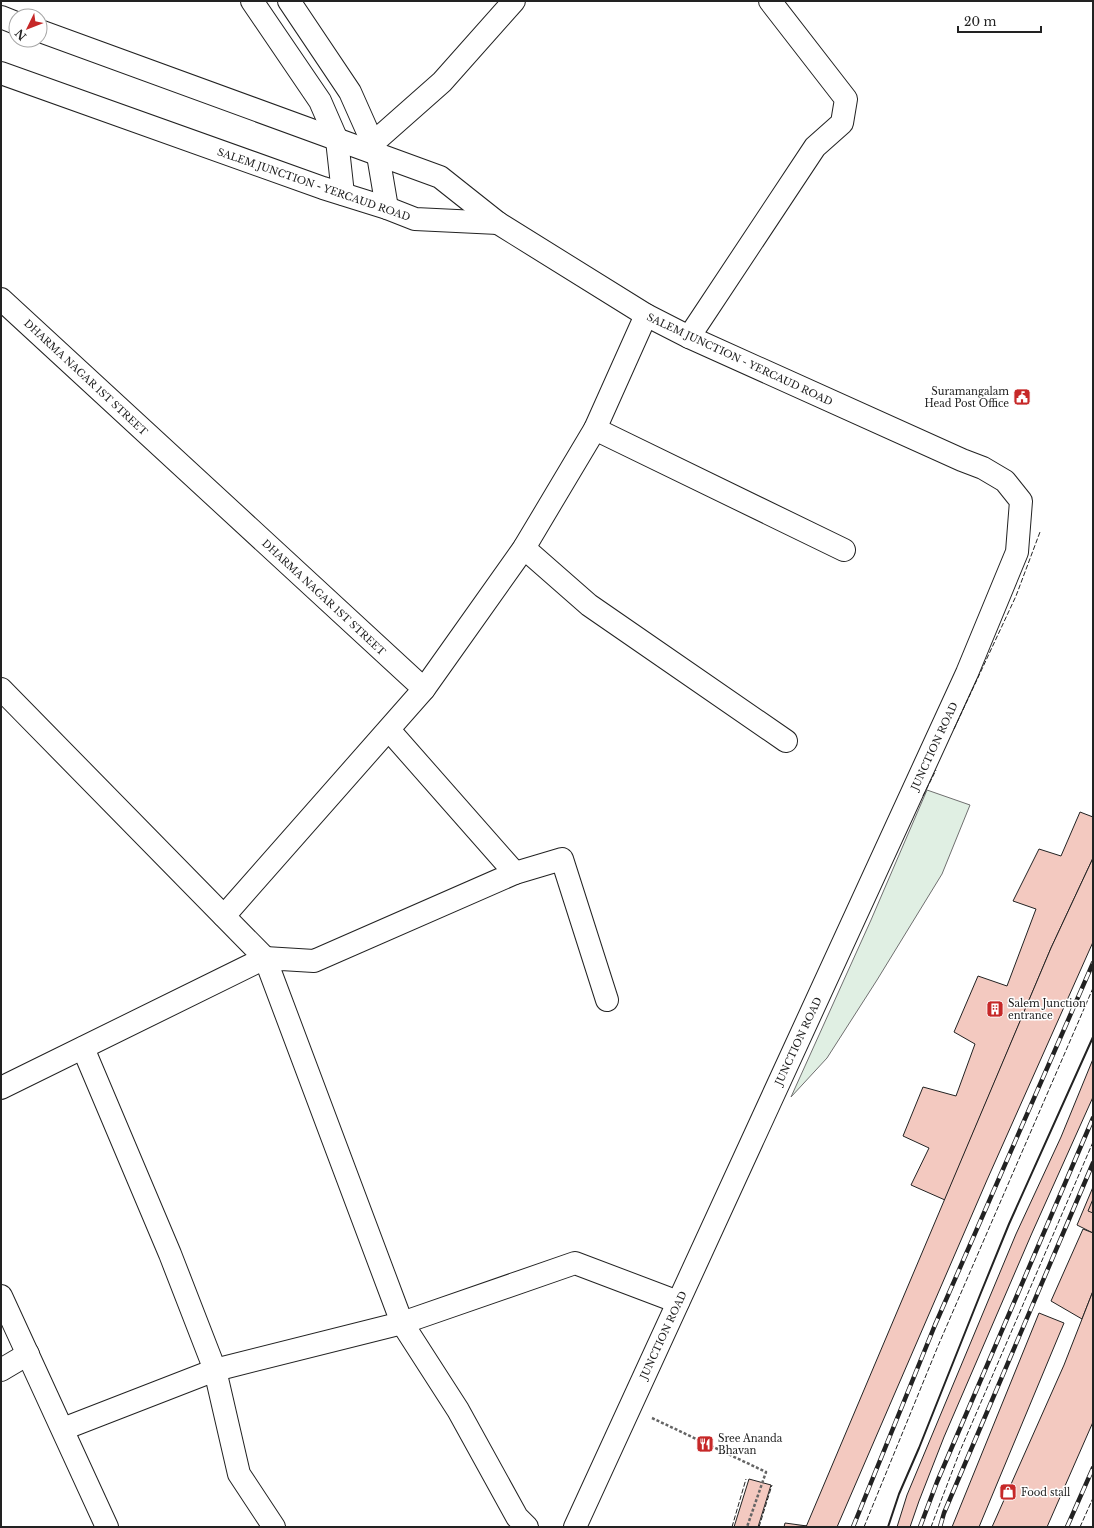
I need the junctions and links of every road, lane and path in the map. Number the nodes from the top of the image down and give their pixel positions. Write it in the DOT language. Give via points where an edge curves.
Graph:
graph roads {
  1 [pos="252,1"];
  2 [pos="289,1"];
  3 [pos="514,1"];
  4 [pos="770,1"];
  5 [pos="48,34"];
  6 [pos="1,73"];
  7 [pos="337,140"];
  8 [pos="376,149"];
  9 [pos="343,194"];
  10 [pos="387,208"];
  11 [pos="498,223"];
  12 [pos="1,299"];
  13 [pos="646,315"];
  14 [pos="690,337"];
  15 [pos="595,429"];
  16 [pos="524,548"];
  17 [pos="844,550"];
  18 [pos="1017,552"];
  19 [pos="1,689"];
  20 [pos="424,690"];
  21 [pos="389,730"];
  22 [pos="786,741"];
  23 [pos="516,873"];
  24 [pos="224,916"];
  25 [pos="265,958"];
  26 [pos="608,1000"];
  27 [pos="83,1048"];
  28 [pos="1,1087"];
  29 [pos="1,1296"];
  30 [pos="678,1302"];
  31 [pos="402,1322"];
  32 [pos="28,1354"];
  33 [pos="1,1370"];
  34 [pos="215,1370"];
  35 [pos="630,1408"];
  36 [pos="62,1429"];
  37 [pos="107,1527"];
  38 [pos="274,1527"];
  39 [pos="527,1527"];
  40 [pos="575,1527"];
  41 [pos="747,1527"];
  1 -- 7 [label="street" via="320,101"];
  2 -- 8 [label="street" via="350,92"];
  3 -- 8 [label="street" via="442,82"];
  4 -- 14 [label="street" via="846,99 842,123 815,148"];
  5 -- 7 [label="street"];
  6 -- 9 [label="street, SALEM JUNCTION - YERCAUD ROAD"];
  7 -- 8 [label="street"];
  7 -- 9 [label="street"];
  8 -- 10 [label="street"];
  8 -- 11 [label="street" via="440,177"];
  9 -- 10 [label="street, SALEM JUNCTION - YERCAUD ROAD"];
  10 -- 11 [label="street, SALEM JUNCTION - YERCAUD ROAD" via="415,220"];
  11 -- 13 [label="street, SALEM JUNCTION - YERCAUD ROAD"];
  12 -- 20 [label="street, DHARMA NAGAR 1ST STREET"];
  13 -- 14 [label="street, SALEM JUNCTION - YERCAUD ROAD"];
  13 -- 15 [label="street"];
  14 -- 18 [label="street, SALEM JUNCTION - YERCAUD ROAD" via="983,468 1005,481 1021,501"];
  15 -- 16 [label="street"];
  15 -- 17 [label="street"];
  16 -- 20 [label="street"];
  16 -- 22 [label="street" via="589,604"];
  18 -- 30 [label="street, JUNCTION ROAD" via="967,672"];
  19 -- 24 [label="street"];
  20 -- 21 [label="street"];
  21 -- 23 [label="street"];
  21 -- 24 [label="street"];
  23 -- 25 [label="street" via="314,961"];
  23 -- 26 [label="street" via="562,859"];
  24 -- 25 [label="street"];
  25 -- 27 [label="street"];
  25 -- 31 [label="street"];
  27 -- 28 [label="street"];
  27 -- 34 [label="street" via="170,1254"];
  29 -- 32 [label="street"];
  30 -- 31 [label="street" via="575,1263"];
  30 -- 35 [label="street, JUNCTION ROAD"];
  31 -- 34 [label="street"];
  31 -- 39 [label="street" via="458,1410 518,1517"];
  32 -- 33 [label="street"];
  32 -- 36 [label="street"];
  34 -- 36 [label="street"];
  34 -- 38 [label="street" via="239,1474"];
  35 -- 40 [label="street, JUNCTION ROAD"];
  35 -- 41 [label="path" via="766,1472"];
  36 -- 37 [label="street"];
}
